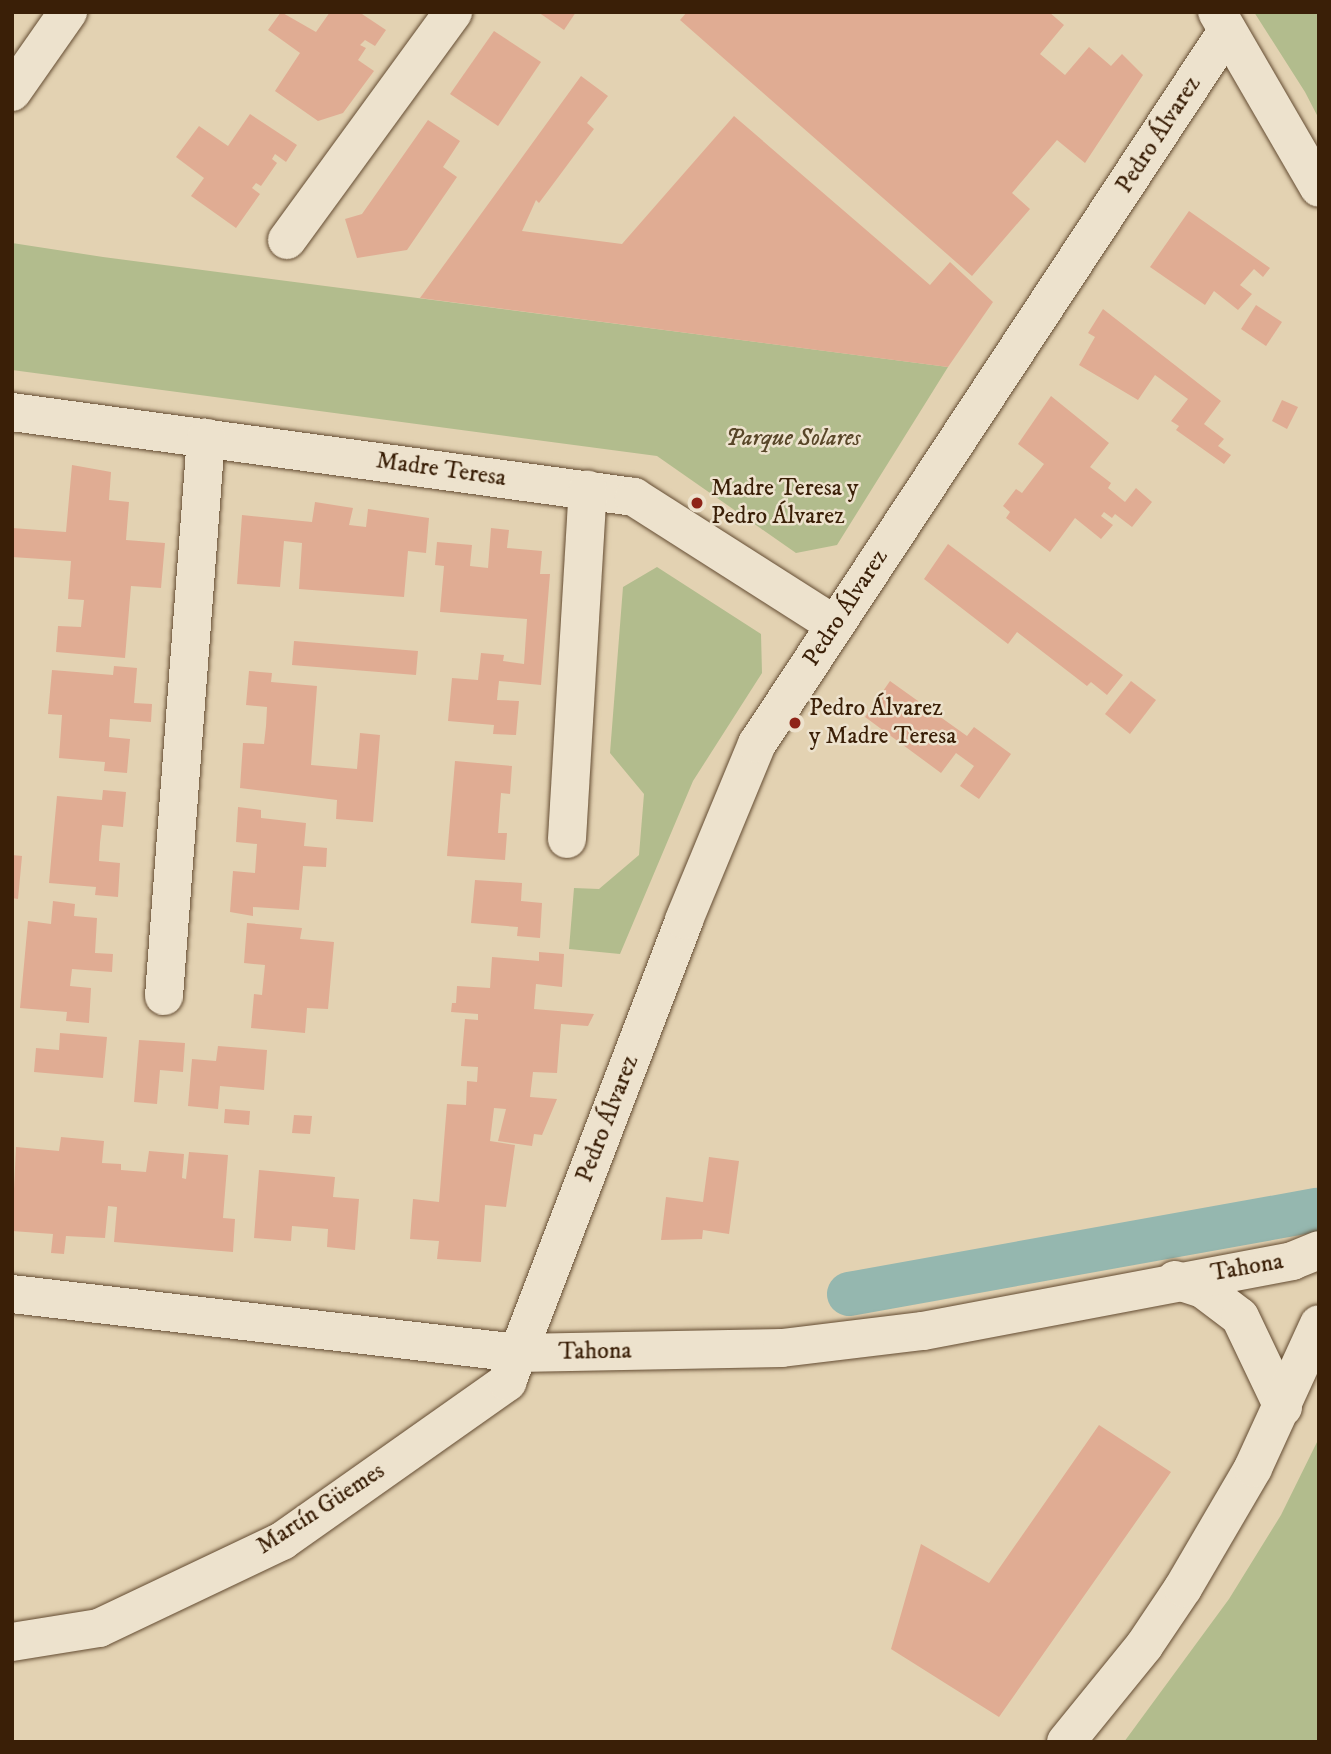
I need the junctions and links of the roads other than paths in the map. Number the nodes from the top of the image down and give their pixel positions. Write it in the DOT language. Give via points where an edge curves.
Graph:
graph roads {
  1 [pos="68,12"];
  2 [pos="453,12"];
  3 [pos="1222,22"];
  4 [pos="12,92"];
  5 [pos="1319,188"];
  6 [pos="287,240"];
  7 [pos="12,412"];
  8 [pos="206,438"];
  9 [pos="588,490"];
  10 [pos="835,625"];
  11 [pos="567,839"];
  12 [pos="164,996"];
  13 [pos="1319,1250"];
  14 [pos="1175,1280"];
  15 [pos="12,1294"];
  16 [pos="1319,1324"];
  17 [pos="518,1353"];
  18 [pos="1283,1407"];
  19 [pos="12,1642"];
  20 [pos="1066,1742"];
  1 -- 4 [label="street"];
  2 -- 6 [label="street"];
  3 -- 5 [label="street"];
  3 -- 10 [label="street, Pedro Álvarez"];
  7 -- 8 [label="street, Madre Teresa"];
  8 -- 9 [label="street, Madre Teresa"];
  8 -- 12 [label="street"];
  9 -- 10 [label="street, Madre Teresa" via="634,496"];
  9 -- 11 [label="street"];
  10 -- 17 [label="street, Pedro Álvarez" via="757,744 684,920"];
  13 -- 14 [label="street, Tahona" via="1292,1261"];
  14 -- 17 [label="street, Tahona" via="923,1331 782,1348"];
  14 -- 18 [label="street, Tahona" via="1203,1289 1240,1317"];
  15 -- 17 [label="street, Tahona"];
  16 -- 18 [label="street"];
  17 -- 19 [label="street, Martín Güemes" via="507,1382 282,1541 99,1628"];
  18 -- 20 [label="street" via="1183,1588 1144,1646"];
}
